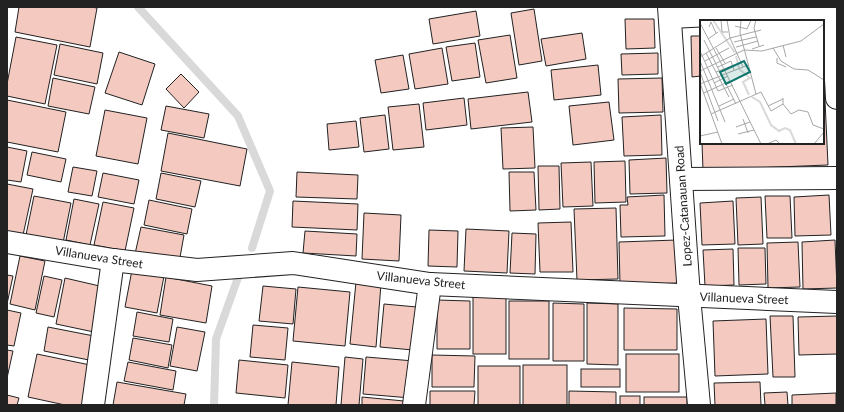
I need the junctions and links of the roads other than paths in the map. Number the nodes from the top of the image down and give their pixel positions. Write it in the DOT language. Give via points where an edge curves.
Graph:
graph roads {
  1 [pos="834,8"];
  2 [pos="670,12"];
  3 [pos="837,98"];
  4 [pos="837,178"];
  5 [pos="682,179"];
  6 [pos="7,242"];
  7 [pos="113,260"];
  8 [pos="430,284"];
  9 [pos="689,296"];
  10 [pos="837,302"];
  11 [pos="93,405"];
  12 [pos="414,405"];
  13 [pos="699,405"];
  1 -- 2 [label="street"];
  1 -- 3 [label="street"];
  2 -- 5 [label="street, Lopez-Catanauan Road"];
  4 -- 5 [label="street"];
  5 -- 9 [label="street, Lopez-Catanauan Road"];
  6 -- 7 [label="street, Villanueva Street"];
  7 -- 8 [label="street, Villanueva Street" via="196,270 293,263"];
  7 -- 11 [label="street"];
  8 -- 9 [label="street, Villanueva Street"];
  8 -- 12 [label="street"];
  9 -- 10 [label="street, Villanueva Street"];
  9 -- 13 [label="street, Lopez-Catanauan Road"];
}
